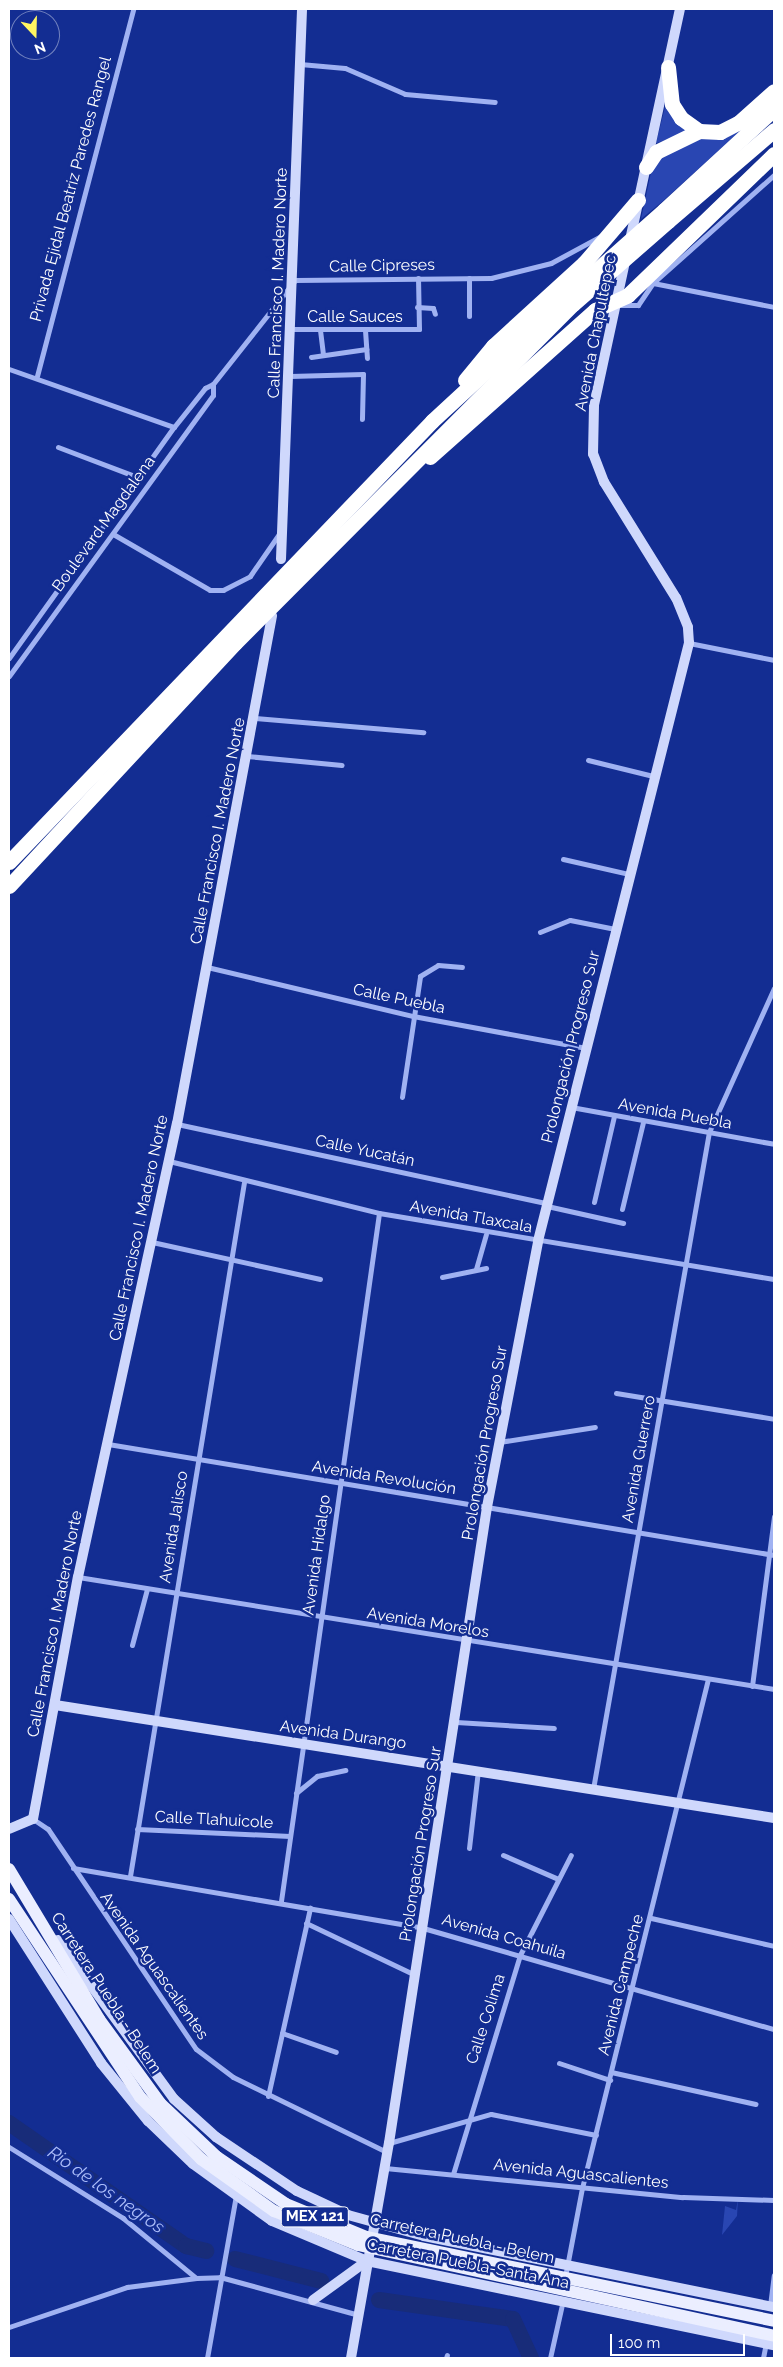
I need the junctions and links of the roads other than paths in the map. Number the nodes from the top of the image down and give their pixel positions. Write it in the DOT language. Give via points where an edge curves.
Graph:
graph roads {
  1 [pos="133,9"];
  2 [pos="302,9"];
  3 [pos="680,9"];
  4 [pos="300,64"];
  5 [pos="668,67"];
  6 [pos="774,91"];
  7 [pos="495,102"];
  8 [pos="774,109"];
  9 [pos="774,130"];
  10 [pos="699,131"];
  11 [pos="774,154"];
  12 [pos="646,167"];
  13 [pos="774,175"];
  14 [pos="638,200"];
  15 [pos="666,216"];
  16 [pos="613,232"];
  17 [pos="418,278"];
  18 [pos="469,278"];
  19 [pos="295,280"];
  20 [pos="653,284"];
  21 [pos="574,297"];
  22 [pos="616,303"];
  23 [pos="774,307"];
  24 [pos="417,308"];
  25 [pos="435,314"];
  26 [pos="469,316"];
  27 [pos="292,329"];
  28 [pos="320,330"];
  29 [pos="365,330"];
  30 [pos="366,349"];
  31 [pos="323,354"];
  32 [pos="310,357"];
  33 [pos="367,358"];
  34 [pos="9,369"];
  35 [pos="37,376"];
  36 [pos="290,376"];
  37 [pos="213,384"];
  38 [pos="362,420"];
  39 [pos="432,421"];
  40 [pos="174,427"];
  41 [pos="58,447"];
  42 [pos="137,477"];
  43 [pos="384,492"];
  44 [pos="284,527"];
  45 [pos="113,534"];
  46 [pos="281,559"];
  47 [pos="272,616"];
  48 [pos="689,643"];
  49 [pos="9,658"];
  50 [pos="774,660"];
  51 [pos="9,676"];
  52 [pos="256,718"];
  53 [pos="423,732"];
  54 [pos="247,756"];
  55 [pos="588,760"];
  56 [pos="342,765"];
  57 [pos="652,776"];
  58 [pos="563,859"];
  59 [pos="9,862"];
  60 [pos="629,874"];
  61 [pos="9,886"];
  62 [pos="616,929"];
  63 [pos="540,932"];
  64 [pos="207,967"];
  65 [pos="462,967"];
  66 [pos="774,988"];
  67 [pos="413,1016"];
  68 [pos="587,1048"];
  69 [pos="402,1097"];
  70 [pos="571,1107"];
  71 [pos="614,1116"];
  72 [pos="643,1122"];
  73 [pos="177,1124"];
  74 [pos="709,1132"];
  75 [pos="774,1144"];
  76 [pos="168,1161"];
  77 [pos="244,1182"];
  78 [pos="594,1202"];
  79 [pos="547,1204"];
  80 [pos="622,1209"];
  81 [pos="379,1213"];
  82 [pos="623,1223"];
  83 [pos="486,1234"];
  84 [pos="538,1241"];
  85 [pos="152,1242"];
  86 [pos="231,1260"];
  87 [pos="686,1265"];
  88 [pos="486,1268"];
  89 [pos="476,1269"];
  90 [pos="442,1277"];
  91 [pos="320,1279"];
  92 [pos="774,1279"];
  93 [pos="616,1393"];
  94 [pos="662,1400"];
  95 [pos="774,1419"];
  96 [pos="595,1427"];
  97 [pos="499,1442"];
  98 [pos="108,1444"];
  99 [pos="197,1460"];
  100 [pos="340,1484"];
  101 [pos="488,1506"];
  102 [pos="774,1516"];
  103 [pos="638,1533"];
  104 [pos="771,1554"];
  105 [pos="78,1577"];
  106 [pos="147,1589"];
  107 [pos="175,1594"];
  108 [pos="321,1619"];
  109 [pos="468,1641"];
  110 [pos="132,1645"];
  111 [pos="615,1664"];
  112 [pos="708,1679"];
  113 [pos="752,1686"];
  114 [pos="774,1689"];
  115 [pos="55,1706"];
  116 [pos="155,1720"];
  117 [pos="456,1722"];
  118 [pos="554,1728"];
  119 [pos="303,1744"];
  120 [pos="449,1767"];
  121 [pos="345,1770"];
  122 [pos="478,1770"];
  123 [pos="592,1790"];
  124 [pos="296,1792"];
  125 [pos="677,1803"];
  126 [pos="774,1818"];
  127 [pos="33,1819"];
  128 [pos="9,1829"];
  129 [pos="137,1829"];
  130 [pos="290,1836"];
  131 [pos="469,1848"];
  132 [pos="503,1855"];
  133 [pos="571,1855"];
  134 [pos="73,1868"];
  135 [pos="9,1869"];
  136 [pos="130,1876"];
  137 [pos="556,1878"];
  138 [pos="9,1899"];
  139 [pos="281,1901"];
  140 [pos="310,1908"];
  141 [pos="32,1911"];
  142 [pos="651,1918"];
  143 [pos="9,1919"];
  144 [pos="306,1923"];
  145 [pos="423,1928"];
  146 [pos="774,1946"];
  147 [pos="520,1955"];
  148 [pos="415,1975"];
  149 [pos="635,1987"];
  150 [pos="774,2029"];
  151 [pos="282,2033"];
  152 [pos="336,2052"];
  153 [pos="559,2063"];
  154 [pos="612,2072"];
  155 [pos="610,2080"];
  156 [pos="268,2096"];
  157 [pos="756,2104"];
  158 [pos="465,2123"];
  159 [pos="596,2135"];
  160 [pos="216,2137"];
  161 [pos="9,2147"];
  162 [pos="388,2148"];
  163 [pos="196,2166"];
  164 [pos="385,2168"];
  165 [pos="267,2174"];
  166 [pos="453,2174"];
  167 [pos="582,2188"];
  168 [pos="236,2196"];
  169 [pos="774,2200"];
  170 [pos="348,2215"];
  171 [pos="376,2222"];
  172 [pos="411,2232"];
  173 [pos="358,2236"];
  174 [pos="456,2243"];
  175 [pos="386,2247"];
  176 [pos="339,2251"];
  177 [pos="367,2261"];
  178 [pos="396,2264"];
  179 [pos="566,2266"];
  180 [pos="450,2275"];
  181 [pos="774,2275"];
  182 [pos="220,2277"];
  183 [pos="196,2278"];
  184 [pos="563,2298"];
  185 [pos="313,2300"];
  186 [pos="772,2306"];
  187 [pos="359,2315"];
  188 [pos="774,2321"];
  189 [pos="9,2327"];
  190 [pos="771,2341"];
  191 [pos="207,2358"];
  192 [pos="351,2358"];
  193 [pos="550,2358"];
  194 [pos="763,2358"];
  1 -- 35 [label="street, Privada Ejidal Beatriz Paredes Rangel"];
  2 -- 4 [label="main road, Calle Francisco I. Madero Norte"];
  3 -- 5 [label="main road, Avenida Chapultepec"];
  4 -- 7 [label="street" via="345,68 404,94"];
  4 -- 19 [label="main road, Calle Francisco I. Madero Norte"];
  5 -- 10 [label="highway" via="672,104 681,118"];
  5 -- 12 [label="main road, Avenida Chapultepec"];
  6 -- 10 [label="highway" via="738,124 720,132"];
  8 -- 15 [label="highway"];
  9 -- 15 [label="highway"];
  10 -- 12 [label="highway" via="656,152"];
  11 -- 22 [label="highway"];
  12 -- 14 [label="main road, Avenida Chapultepec"];
  13 -- 20 [label="street"];
  14 -- 16 [label="highway"];
  14 -- 22 [label="main road, Avenida Chapultepec"];
  15 -- 21 [label="highway, bridge"];
  16 -- 18 [label="street, Calle Cipreses" via="573,248 551,263 490,278"];
  16 -- 39 [label="highway" via="493,346"];
  17 -- 18 [label="street, Calle Cipreses"];
  17 -- 19 [label="street, Calle Cipreses"];
  17 -- 24 [label="street"];
  18 -- 26 [label="street"];
  19 -- 27 [label="main road, Calle Francisco I. Madero Norte"];
  19 -- 37 [label="street, Boulevard Magdalena"];
  20 -- 22 [label="street" via="638,305"];
  20 -- 23 [label="street"];
  21 -- 39 [label="highway"];
  21 -- 43 [label="highway"];
  22 -- 43 [label="highway" via="595,310 457,437"];
  22 -- 48 [label="main road, Avenida Chapultepec" via="594,405 593,454 604,482 676,598 688,627"];
  24 -- 25 [label="street" via="432,308"];
  24 -- 29 [label="street, Calle Sauces" via="419,329"];
  27 -- 28 [label="street, Calle Sauces"];
  27 -- 36 [label="main road, Calle Francisco I. Madero Norte"];
  28 -- 29 [label="street, Calle Sauces"];
  28 -- 31 [label="street"];
  29 -- 30 [label="street"];
  30 -- 31 [label="street"];
  30 -- 33 [label="street"];
  31 -- 32 [label="street"];
  34 -- 35 [label="street"];
  35 -- 40 [label="street"];
  36 -- 38 [label="street" via="363,374"];
  36 -- 44 [label="main road, Calle Francisco I. Madero Norte"];
  37 -- 40 [label="street, Boulevard Magdalena" via="205,388"];
  37 -- 45 [label="street, Boulevard Magdalena" via="213,395"];
  39 -- 59 [label="highway"];
  40 -- 42 [label="street, Boulevard Magdalena"];
  41 -- 42 [label="street"];
  42 -- 49 [label="street, Boulevard Magdalena"];
  43 -- 61 [label="highway" via="235,643"];
  44 -- 45 [label="street" via="250,576 223,590 210,590"];
  44 -- 46 [label="main road, Calle Francisco I. Madero Norte"];
  45 -- 51 [label="street, Boulevard Magdalena"];
  47 -- 52 [label="main road, Calle Francisco I. Madero Norte"];
  48 -- 50 [label="street"];
  48 -- 57 [label="main road, Prolongación Progreso Sur"];
  52 -- 53 [label="street"];
  52 -- 54 [label="main road, Calle Francisco I. Madero Norte"];
  54 -- 56 [label="street"];
  54 -- 64 [label="main road, Calle Francisco I. Madero Norte"];
  55 -- 57 [label="street"];
  57 -- 60 [label="main road, Prolongación Progreso Sur"];
  58 -- 60 [label="street"];
  60 -- 62 [label="main road, Prolongación Progreso Sur"];
  62 -- 63 [label="street" via="570,920"];
  62 -- 68 [label="main road, Prolongación Progreso Sur"];
  64 -- 67 [label="street, Calle Puebla"];
  64 -- 73 [label="main road, Calle Francisco I. Madero Norte"];
  65 -- 67 [label="street" via="428,968 420,976"];
  66 -- 74 [label="street, Avenida Guerrero"];
  67 -- 68 [label="street, Calle Puebla"];
  67 -- 69 [label="street"];
  68 -- 70 [label="main road, Prolongación Progreso Sur"];
  70 -- 71 [label="street, Avenida Puebla"];
  70 -- 79 [label="main road, Prolongación Progreso Sur"];
  71 -- 72 [label="street, Avenida Puebla"];
  71 -- 78 [label="street"];
  72 -- 74 [label="street, Avenida Puebla"];
  72 -- 80 [label="street"];
  73 -- 76 [label="main road, Calle Francisco I. Madero Norte"];
  73 -- 79 [label="street, Calle Yucatán"];
  74 -- 75 [label="street, Avenida Puebla"];
  74 -- 87 [label="street, Avenida Guerrero"];
  76 -- 77 [label="street, Avenida Tlaxcala"];
  76 -- 85 [label="main road, Calle Francisco I. Madero Norte"];
  77 -- 81 [label="street, Avenida Tlaxcala"];
  77 -- 86 [label="street, Avenida Jalisco"];
  79 -- 82 [label="street, Calle Yucatán"];
  79 -- 84 [label="main road, Prolongación Progreso Sur"];
  81 -- 83 [label="street, Avenida Tlaxcala"];
  81 -- 100 [label="street, Avenida Hidalgo"];
  83 -- 84 [label="street, Avenida Tlaxcala"];
  83 -- 89 [label="street"];
  84 -- 87 [label="street, Avenida Tlaxcala"];
  84 -- 97 [label="main road, Prolongación Progreso Sur"];
  85 -- 86 [label="street"];
  85 -- 98 [label="main road, Calle Francisco I. Madero Norte"];
  86 -- 91 [label="street"];
  86 -- 99 [label="street, Avenida Jalisco"];
  87 -- 92 [label="street, Avenida Tlaxcala"];
  87 -- 94 [label="street, Avenida Guerrero"];
  88 -- 89 [label="street"];
  89 -- 90 [label="street"];
  93 -- 94 [label="street"];
  94 -- 95 [label="street"];
  94 -- 103 [label="street, Avenida Guerrero"];
  96 -- 97 [label="street"];
  97 -- 101 [label="main road, Prolongación Progreso Sur"];
  98 -- 99 [label="street, Avenida Revolución"];
  98 -- 105 [label="main road, Calle Francisco I. Madero Norte"];
  99 -- 100 [label="street, Avenida Revolución"];
  99 -- 107 [label="street, Avenida Jalisco"];
  100 -- 101 [label="street, Avenida Revolución"];
  100 -- 108 [label="street, Avenida Hidalgo"];
  101 -- 103 [label="street, Avenida Revolución"];
  101 -- 109 [label="main road, Prolongación Progreso Sur"];
  102 -- 104 [label="street"];
  103 -- 104 [label="street, Avenida Revolución"];
  103 -- 111 [label="street, Avenida Guerrero"];
  104 -- 113 [label="street"];
  105 -- 106 [label="street, Avenida Morelos"];
  105 -- 115 [label="main road, Calle Francisco I. Madero Norte"];
  106 -- 107 [label="street, Avenida Morelos"];
  106 -- 110 [label="street"];
  107 -- 108 [label="street, Avenida Morelos"];
  107 -- 116 [label="street, Avenida Jalisco"];
  108 -- 109 [label="street, Avenida Morelos"];
  108 -- 119 [label="street, Avenida Hidalgo"];
  109 -- 111 [label="street, Avenida Morelos"];
  109 -- 117 [label="main road, Prolongación Progreso Sur"];
  111 -- 112 [label="street, Avenida Morelos"];
  111 -- 123 [label="street, Avenida Guerrero"];
  112 -- 113 [label="street, Avenida Morelos"];
  112 -- 125 [label="street, Avenida Campeche"];
  113 -- 114 [label="street, Avenida Morelos"];
  115 -- 116 [label="main road, Avenida Durango"];
  115 -- 127 [label="main road, Calle Francisco I. Madero Norte"];
  116 -- 119 [label="main road, Avenida Durango"];
  116 -- 129 [label="street, Avenida Jalisco"];
  117 -- 118 [label="street"];
  117 -- 120 [label="main road, Prolongación Progreso Sur"];
  119 -- 120 [label="main road, Avenida Durango"];
  119 -- 124 [label="street, Avenida Hidalgo"];
  120 -- 122 [label="main road, Avenida Durango"];
  120 -- 145 [label="main road, Prolongación Progreso Sur"];
  121 -- 124 [label="street" via="317,1776"];
  122 -- 123 [label="main road, Avenida Durango"];
  122 -- 131 [label="street"];
  123 -- 125 [label="main road, Avenida Durango"];
  124 -- 130 [label="street, Avenida Hidalgo"];
  125 -- 126 [label="main road, Avenida Durango"];
  125 -- 142 [label="street, Avenida Campeche"];
  127 -- 128 [label="main road"];
  127 -- 134 [label="street, Avenida Aguascalientes" via="48,1829"];
  129 -- 130 [label="street, Calle Tlahuicole"];
  129 -- 136 [label="street, Avenida Jalisco"];
  130 -- 139 [label="street, Avenida Hidalgo"];
  132 -- 137 [label="street"];
  133 -- 137 [label="street, Calle Colima"];
  134 -- 136 [label="street, Avenida Coahuila"];
  134 -- 156 [label="street, Avenida Aguascalientes" via="196,2049 214,2065"];
  135 -- 141 [label="main road, Carretera Puebla - Belem / MEX 121, bridge"];
  136 -- 139 [label="street, Avenida Coahuila"];
  137 -- 147 [label="street, Calle Colima"];
  138 -- 190 [label="main road, Carretera Puebla - Belem / MEX 121, bridge" via="140,2097 201,2160 274,2211 358,2245"];
  139 -- 140 [label="street, Avenida Coahuila"];
  140 -- 144 [label="street"];
  140 -- 145 [label="street, Avenida Coahuila"];
  141 -- 160 [label="main road, Carretera Puebla - Belem" via="174,2099"];
  141 -- 188 [label="main road, Carretera Puebla - Belem / MEX 121, bridge" via="99,2019 160,2103 217,2157 286,2204 366,2236"];
  142 -- 146 [label="street"];
  142 -- 149 [label="street, Avenida Campeche"];
  143 -- 163 [label="main road, Carretera Puebla-Santa Ana" via="101,2063 148,2121"];
  144 -- 148 [label="street"];
  144 -- 151 [label="street"];
  145 -- 147 [label="street, Avenida Coahuila"];
  145 -- 148 [label="main road, Prolongación Progreso Sur"];
  147 -- 149 [label="street, Avenida Coahuila"];
  147 -- 158 [label="street, Calle Colima"];
  148 -- 162 [label="main road, Prolongación Progreso Sur"];
  149 -- 150 [label="street, Avenida Coahuila"];
  149 -- 154 [label="street, Avenida Campeche"];
  151 -- 152 [label="street"];
  151 -- 156 [label="street"];
  153 -- 155 [label="street"];
  154 -- 155 [label="street, Avenida Campeche"];
  154 -- 157 [label="street"];
  155 -- 159 [label="street, Avenida Campeche"];
  156 -- 162 [label="street, Avenida Aguascalientes"];
  158 -- 159 [label="street" via="492,2114"];
  158 -- 162 [label="street"];
  158 -- 166 [label="street, Calle Colima"];
  159 -- 167 [label="street, Avenida Campeche"];
  160 -- 163 [label="main road" via="214,2161"];
  160 -- 165 [label="main road, Carretera Puebla - Belem"];
  161 -- 183 [label="street" via="123,2218"];
  162 -- 164 [label="main road, Prolongación Progreso Sur"];
  163 -- 168 [label="main road, Carretera Puebla-Santa Ana"];
  164 -- 166 [label="street, Avenida Aguascalientes"];
  164 -- 171 [label="main road, Prolongación Progreso Sur"];
  165 -- 168 [label="main road" via="243,2183"];
  165 -- 170 [label="main road, Carretera Puebla - Belem"];
  166 -- 167 [label="street, Avenida Aguascalientes"];
  167 -- 169 [label="street, Avenida Aguascalientes"];
  167 -- 179 [label="street, Avenida Campeche"];
  168 -- 176 [label="main road, Carretera Puebla-Santa Ana" via="272,2221"];
  168 -- 182 [label="street"];
  170 -- 171 [label="main road, Carretera Puebla - Belem"];
  170 -- 173 [label="main road"];
  171 -- 172 [label="main road, Carretera Puebla - Belem"];
  171 -- 173 [label="main road"];
  171 -- 175 [label="main road"];
  171 -- 177 [label="main road, Prolongación Progreso Sur"];
  172 -- 174 [label="main road, Carretera Puebla - Belem"];
  172 -- 175 [label="main road"];
  173 -- 176 [label="main road"];
  173 -- 177 [label="main road"];
  174 -- 179 [label="main road, Carretera Puebla - Belem"];
  174 -- 180 [label="main road"];
  175 -- 177 [label="main road"];
  175 -- 178 [label="main road"];
  176 -- 177 [label="main road, Carretera Puebla-Santa Ana"];
  177 -- 178 [label="main road, Carretera Puebla-Santa Ana"];
  177 -- 185 [label="main road"];
  177 -- 187 [label="main road, Prolongación Progreso Sur"];
  178 -- 180 [label="main road, Carretera Puebla-Santa Ana"];
  179 -- 184 [label="street, Avenida Campeche"];
  179 -- 186 [label="main road, Carretera Puebla - Belem"];
  180 -- 184 [label="main road, Carretera Puebla-Santa Ana"];
  181 -- 186 [label="street"];
  182 -- 183 [label="street"];
  182 -- 185 [label="street"];
  182 -- 191 [label="street"];
  183 -- 189 [label="street" via="127,2287"];
  184 -- 190 [label="main road, Carretera Puebla-Santa Ana"];
  184 -- 193 [label="street, Avenida Campeche"];
  185 -- 187 [label="street"];
  187 -- 192 [label="main road, Prolongación Progreso Sur"];
  190 -- 194 [label="street"];
}
